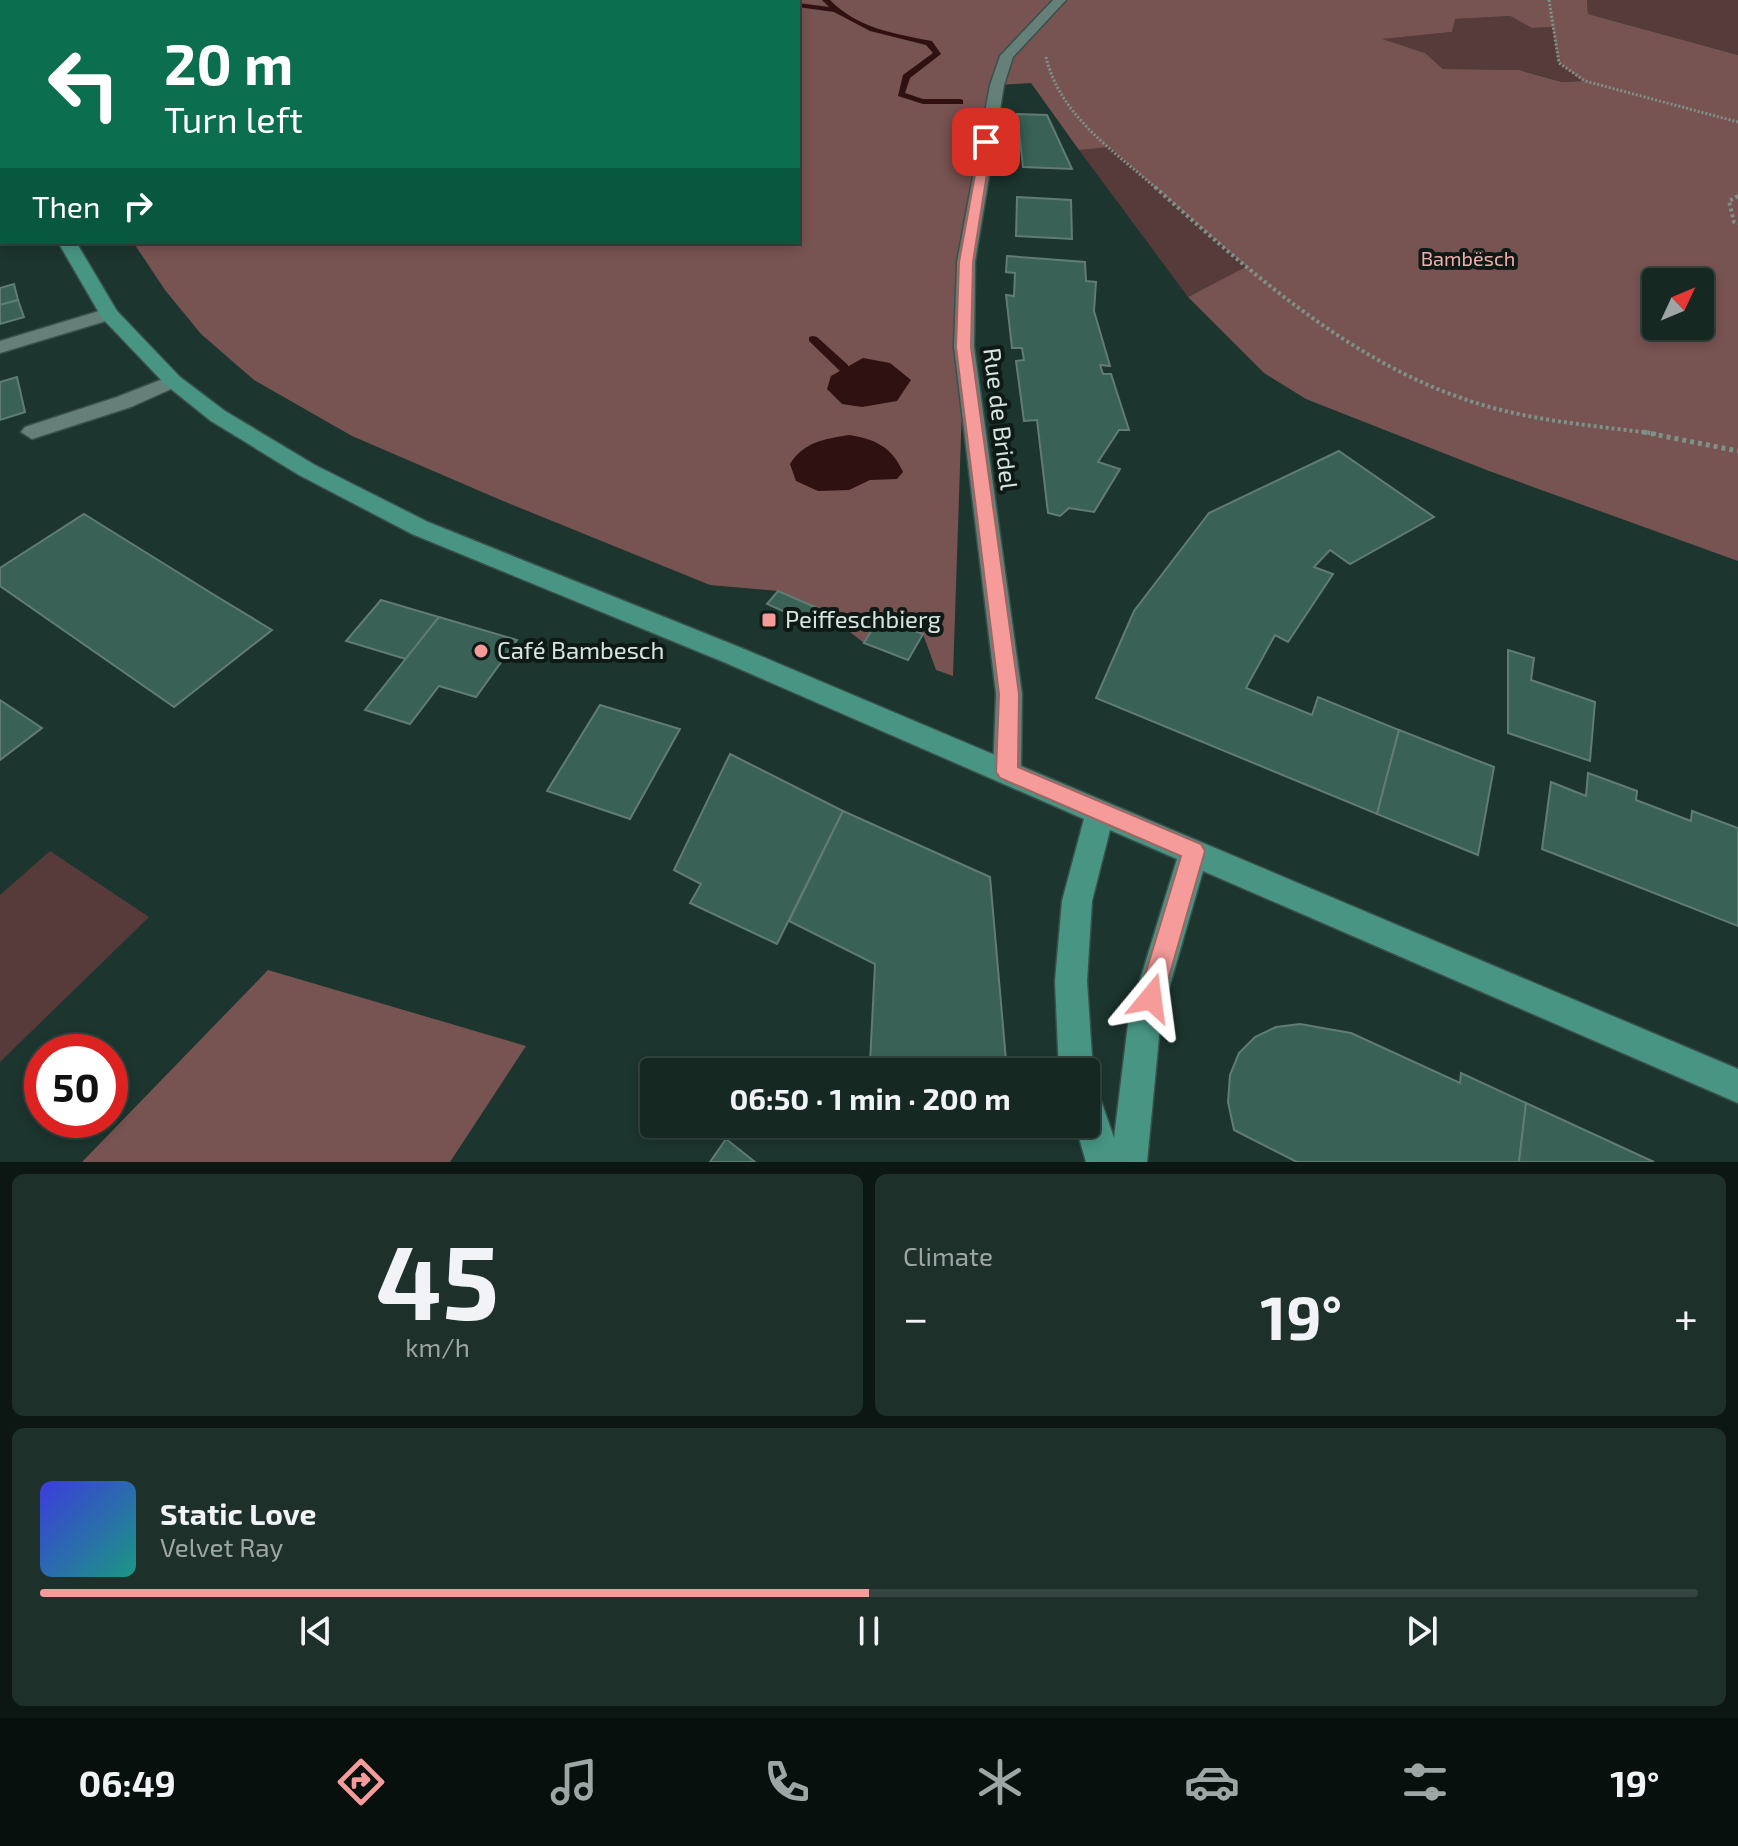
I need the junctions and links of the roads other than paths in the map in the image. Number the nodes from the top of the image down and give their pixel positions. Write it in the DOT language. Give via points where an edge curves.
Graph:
graph roads {
  1 [pos="1060,0"];
  2 [pos="68,244"];
  3 [pos="109,314"];
  4 [pos="0,347"];
  5 [pos="173,381"];
  6 [pos="32,432"];
  7 [pos="1007,772"];
  8 [pos="1100,811"];
  9 [pos="1194,851"];
  10 [pos="1075,1058"];
  11 [pos="1738,1086"];
  12 [pos="1097,1138"];
  13 [pos="1104,1162"];
  14 [pos="1129,1162"];
  1 -- 7 [label="street, Rue de Bridel" via="1007,56 991,112 966,262 964,347 1009,694"];
  2 -- 3 [label="main road"];
  3 -- 4 [label="street"];
  3 -- 5 [label="main road"];
  5 -- 6 [label="street"];
  5 -- 7 [label="main road" via="218,416 307,470 420,528"];
  7 -- 8 [label="main road"];
  8 -- 9 [label="main road"];
  8 -- 10 [label="main road" via="1077,901 1071,981"];
  9 -- 11 [label="main road"];
  9 -- 14 [label="main road" via="1145,1016"];
  12 -- 13 [label="main road"];
}
